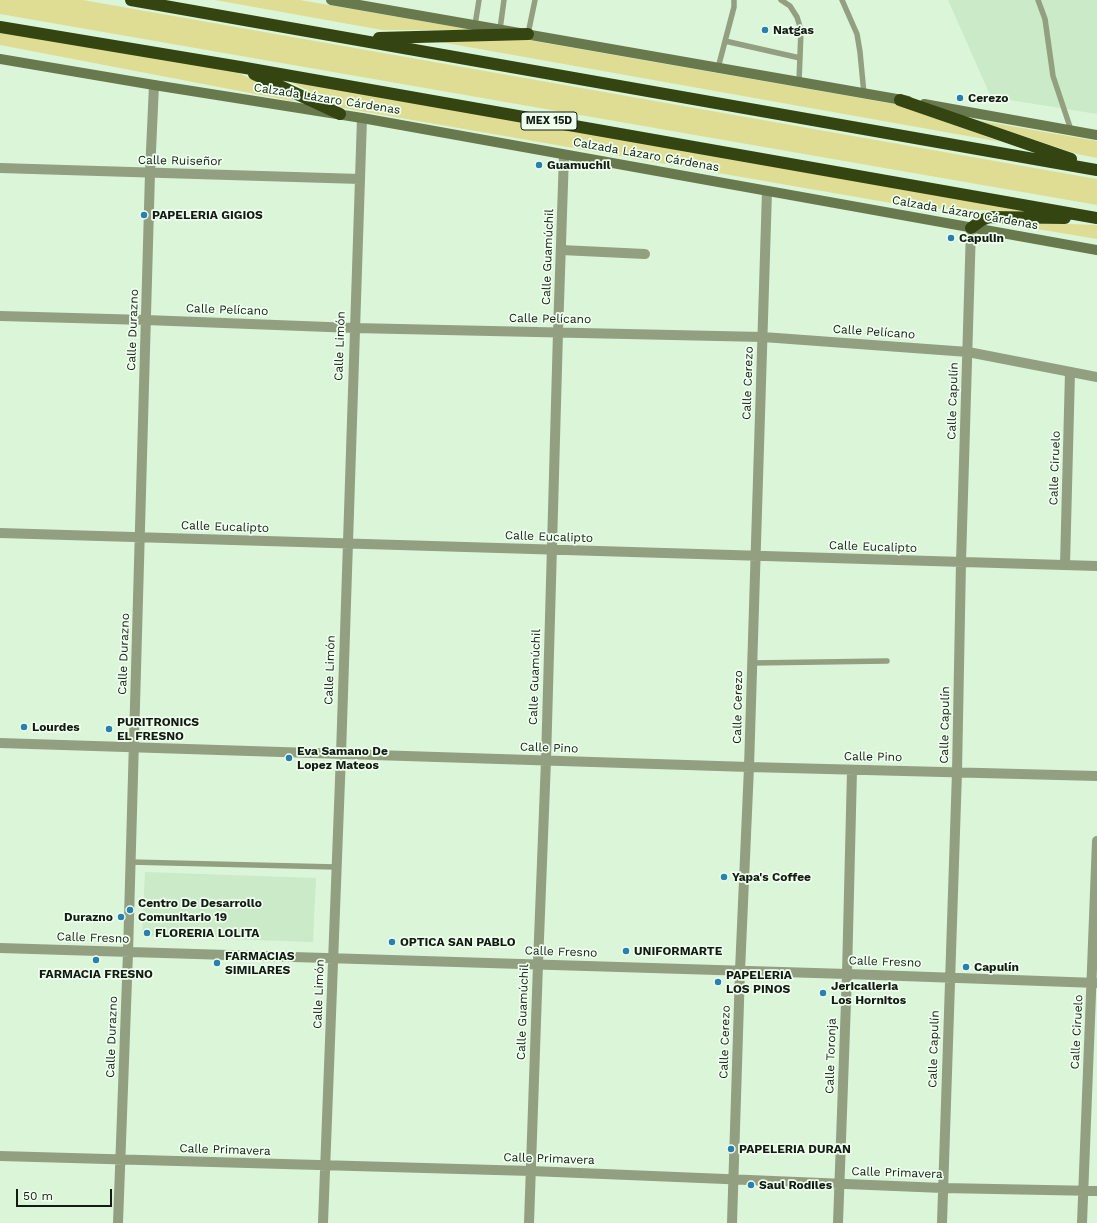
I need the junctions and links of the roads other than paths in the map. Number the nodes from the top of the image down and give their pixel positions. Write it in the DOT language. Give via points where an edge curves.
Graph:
graph roads {
  1 [pos="131,0"];
  2 [pos="331,0"];
  3 [pos="478,0"];
  4 [pos="504,0"];
  5 [pos="534,0"];
  6 [pos="734,0"];
  7 [pos="782,0"];
  8 [pos="842,0"];
  9 [pos="1038,0"];
  10 [pos="475,25"];
  11 [pos="0,27"];
  12 [pos="500,29"];
  13 [pos="528,34"];
  14 [pos="352,39"];
  15 [pos="725,41"];
  16 [pos="800,58"];
  17 [pos="0,59"];
  18 [pos="240,67"];
  19 [pos="718,68"];
  20 [pos="799,82"];
  21 [pos="154,85"];
  22 [pos="864,94"];
  23 [pos="900,100"];
  24 [pos="340,114"];
  25 [pos="362,118"];
  26 [pos="1070,130"];
  27 [pos="1097,135"];
  28 [pos="564,155"];
  29 [pos="0,168"];
  30 [pos="1097,169"];
  31 [pos="150,174"];
  32 [pos="360,179"];
  33 [pos="767,191"];
  34 [pos="1097,218"];
  35 [pos="971,228"];
  36 [pos="561,250"];
  37 [pos="1097,250"];
  38 [pos="645,254"];
  39 [pos="0,316"];
  40 [pos="146,320"];
  41 [pos="354,328"];
  42 [pos="558,332"];
  43 [pos="762,337"];
  44 [pos="968,352"];
  45 [pos="1070,372"];
  46 [pos="1097,377"];
  47 [pos="0,533"];
  48 [pos="140,537"];
  49 [pos="347,544"];
  50 [pos="552,550"];
  51 [pos="755,556"];
  52 [pos="961,562"];
  53 [pos="1065,565"];
  54 [pos="1097,566"];
  55 [pos="887,662"];
  56 [pos="752,663"];
  57 [pos="0,743"];
  58 [pos="134,747"];
  59 [pos="341,754"];
  60 [pos="546,760"];
  61 [pos="750,767"];
  62 [pos="852,770"];
  63 [pos="957,772"];
  64 [pos="1097,776"];
  65 [pos="1097,842"];
  66 [pos="130,862"];
  67 [pos="336,867"];
  68 [pos="0,948"];
  69 [pos="128,953"];
  70 [pos="333,958"];
  71 [pos="538,964"];
  72 [pos="740,971"];
  73 [pos="847,974"];
  74 [pos="949,978"];
  75 [pos="1095,983"];
  76 [pos="0,1156"];
  77 [pos="120,1160"];
  78 [pos="325,1166"];
  79 [pos="530,1171"];
  80 [pos="733,1180"];
  81 [pos="839,1184"];
  82 [pos="943,1188"];
  83 [pos="1083,1191"];
  84 [pos="1097,1191"];
  85 [pos="118,1223"];
  86 [pos="323,1223"];
  87 [pos="529,1223"];
  88 [pos="732,1223"];
  89 [pos="838,1223"];
  90 [pos="942,1223"];
  91 [pos="1082,1223"];
  1 -- 14 [label="highway"];
  2 -- 10 [label="main road"];
  3 -- 10 [label="lane"];
  4 -- 12 [label="lane"];
  5 -- 13 [label="lane"];
  6 -- 15 [label="lane"];
  7 -- 16 [label="lane" via="790,6 797,17 801,30"];
  8 -- 22 [label="lane" via="857,34"];
  9 -- 26 [label="lane" via="1045,19 1053,76"];
  10 -- 12 [label="main road"];
  11 -- 18 [label="highway, Calzada Lázaro Cárdenas / MEX 15D"];
  12 -- 13 [label="main road"];
  13 -- 14 [label="highway"];
  13 -- 19 [label="main road"];
  14 -- 30 [label="highway"];
  15 -- 16 [label="lane"];
  15 -- 19 [label="lane"];
  16 -- 20 [label="lane"];
  17 -- 21 [label="main road, Calzada Lázaro Cárdenas"];
  18 -- 24 [label="highway"];
  18 -- 34 [label="highway, Calzada Lázaro Cárdenas / MEX 15D"];
  19 -- 20 [label="main road"];
  20 -- 22 [label="main road"];
  21 -- 24 [label="main road, Calzada Lázaro Cárdenas"];
  21 -- 31 [label="street, Calle Durazno"];
  22 -- 23 [label="main road"];
  23 -- 26 [label="main road"];
  23 -- 30 [label="highway"];
  24 -- 25 [label="main road, Calzada Lázaro Cárdenas"];
  25 -- 28 [label="main road, Calzada Lázaro Cárdenas"];
  25 -- 32 [label="street, Calle Limón"];
  26 -- 27 [label="main road"];
  28 -- 33 [label="main road, Calzada Lázaro Cárdenas"];
  28 -- 36 [label="street, Calle Guamúchil"];
  29 -- 31 [label="street, Calle Ruiseñor"];
  31 -- 32 [label="street, Calle Ruiseñor"];
  31 -- 40 [label="street, Calle Durazno"];
  32 -- 41 [label="street, Calle Limón"];
  33 -- 35 [label="main road, Calzada Lázaro Cárdenas"];
  33 -- 43 [label="street, Calle Cerezo"];
  34 -- 35 [label="highway" via="990,217"];
  35 -- 37 [label="main road, Calzada Lázaro Cárdenas"];
  35 -- 44 [label="street, Calle Capulín"];
  36 -- 38 [label="street"];
  36 -- 42 [label="street, Calle Guamúchil"];
  39 -- 40 [label="street, Calle Pelícano"];
  40 -- 41 [label="street, Calle Pelícano"];
  40 -- 48 [label="street, Calle Durazno"];
  41 -- 42 [label="street, Calle Pelícano"];
  41 -- 49 [label="street, Calle Limón"];
  42 -- 43 [label="street, Calle Pelícano"];
  42 -- 50 [label="street, Calle Guamúchil"];
  43 -- 44 [label="street, Calle Pelícano"];
  43 -- 51 [label="street, Calle Cerezo"];
  44 -- 45 [label="street, Calle Pelícano"];
  44 -- 52 [label="street, Calle Capulín"];
  45 -- 46 [label="street, Calle Pelícano"];
  45 -- 53 [label="street, Calle Ciruelo"];
  47 -- 48 [label="street, Calle Eucalipto"];
  48 -- 49 [label="street, Calle Eucalipto"];
  48 -- 58 [label="street, Calle Durazno"];
  49 -- 50 [label="street, Calle Eucalipto"];
  49 -- 59 [label="street, Calle Limón"];
  50 -- 51 [label="street, Calle Eucalipto"];
  50 -- 60 [label="street, Calle Guamúchil"];
  51 -- 52 [label="street, Calle Eucalipto"];
  51 -- 56 [label="street, Calle Cerezo"];
  52 -- 53 [label="street, Calle Eucalipto"];
  52 -- 63 [label="street, Calle Capulín"];
  53 -- 54 [label="street, Calle Eucalipto"];
  55 -- 56 [label="lane"];
  56 -- 61 [label="street, Calle Cerezo"];
  57 -- 58 [label="street, Calle Pino"];
  58 -- 59 [label="street, Calle Pino"];
  58 -- 66 [label="street, Calle Durazno"];
  59 -- 60 [label="street, Calle Pino"];
  59 -- 67 [label="street, Calle Limón"];
  60 -- 61 [label="street, Calle Pino"];
  60 -- 71 [label="street, Calle Guamúchil"];
  61 -- 62 [label="street, Calle Pino"];
  61 -- 72 [label="street, Calle Cerezo"];
  62 -- 63 [label="street, Calle Pino"];
  62 -- 73 [label="street, Calle Toronja"];
  63 -- 64 [label="street, Calle Pino"];
  63 -- 74 [label="street, Calle Capulín"];
  65 -- 75 [label="street, Calle Ciruelo"];
  66 -- 67 [label="lane"];
  66 -- 69 [label="street, Calle Durazno"];
  67 -- 70 [label="street, Calle Limón"];
  68 -- 69 [label="street, Calle Fresno"];
  69 -- 70 [label="street, Calle Fresno"];
  69 -- 77 [label="street, Calle Durazno"];
  70 -- 71 [label="street, Calle Fresno"];
  70 -- 78 [label="street, Calle Limón"];
  71 -- 72 [label="street, Calle Fresno"];
  71 -- 79 [label="street, Calle Guamúchil"];
  72 -- 73 [label="street, Calle Fresno"];
  72 -- 80 [label="street, Calle Cerezo"];
  73 -- 74 [label="street, Calle Fresno"];
  73 -- 81 [label="street, Calle Toronja"];
  74 -- 75 [label="street, Calle Fresno"];
  74 -- 82 [label="street, Calle Capulín"];
  75 -- 83 [label="street, Calle Ciruelo"];
  76 -- 77 [label="street, Calle Primavera"];
  77 -- 78 [label="street, Calle Primavera"];
  77 -- 85 [label="street, Calle Durazno"];
  78 -- 79 [label="street, Calle Primavera"];
  78 -- 86 [label="street, Calle Limón"];
  79 -- 80 [label="street, Calle Primavera"];
  79 -- 87 [label="street, Calle Guamúchil"];
  80 -- 81 [label="street, Calle Primavera"];
  80 -- 88 [label="street, Calle Cerezo"];
  81 -- 82 [label="street, Calle Primavera"];
  81 -- 89 [label="street, Calle Toronja"];
  82 -- 83 [label="street, Calle Primavera"];
  82 -- 90 [label="street, Calle Capulín"];
  83 -- 84 [label="street, Calle Primavera"];
  83 -- 91 [label="street, Calle Ciruelo"];
}
